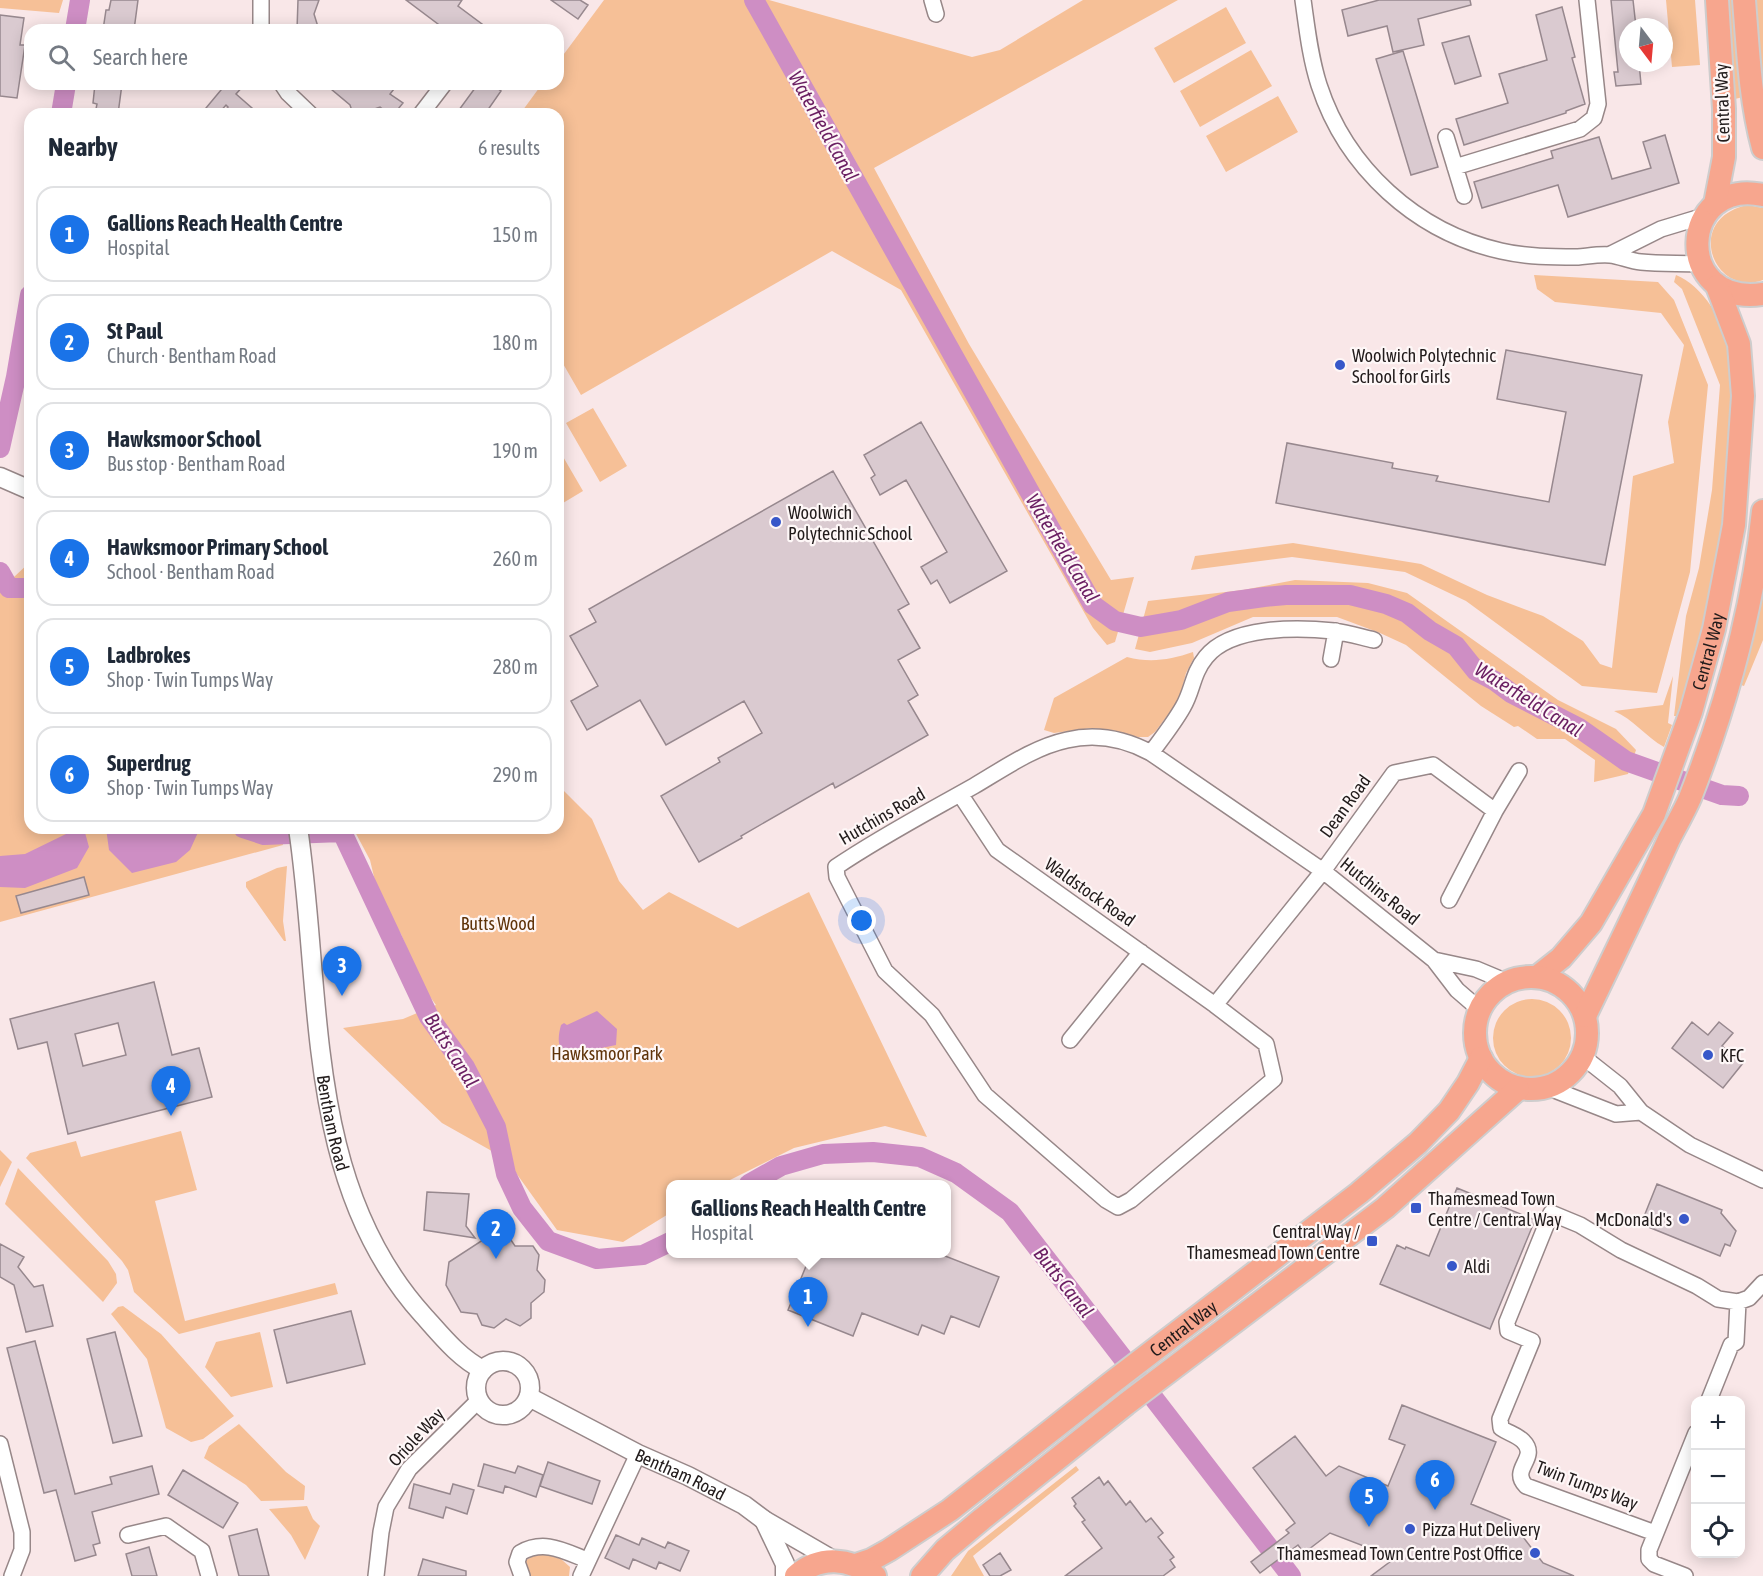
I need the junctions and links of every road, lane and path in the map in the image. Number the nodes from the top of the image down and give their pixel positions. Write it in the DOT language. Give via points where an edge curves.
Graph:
graph roads {
  1 [pos="261,0"];
  2 [pos="1303,0"];
  3 [pos="1587,0"];
  4 [pos="1717,0"];
  5 [pos="1744,0"];
  6 [pos="261,24"];
  7 [pos="286,90"];
  8 [pos="439,90"];
  9 [pos="300,108"];
  10 [pos="426,108"];
  11 [pos="1446,136"];
  12 [pos="1763,148"];
  13 [pos="1455,167"];
  14 [pos="1763,195"];
  15 [pos="1464,196"];
  16 [pos="1709,210"];
  17 [pos="1609,255"];
  18 [pos="1700,264"];
  19 [pos="1717,286"];
  20 [pos="1763,294"];
  21 [pos="0,477"];
  22 [pos="24,487"];
  23 [pos="1763,511"];
  24 [pos="1336,632"];
  25 [pos="1374,640"];
  26 [pos="1331,659"];
  27 [pos="1151,753"];
  28 [pos="1520,771"];
  29 [pos="960,794"];
  30 [pos="1495,811"];
  31 [pos="299,834"];
  32 [pos="1323,871"];
  33 [pos="1449,900"];
  34 [pos="1141,952"];
  35 [pos="1434,960"];
  36 [pos="1537,977"];
  37 [pos="1507,982"];
  38 [pos="1215,1005"];
  39 [pos="1479,1009"];
  40 [pos="1585,1017"];
  41 [pos="1070,1040"];
  42 [pos="1582,1056"];
  43 [pos="1481,1058"];
  44 [pos="1547,1087"];
  45 [pos="1518,1089"];
  46 [pos="1641,1112"];
  47 [pos="1763,1180"];
  48 [pos="1106,1200"];
  49 [pos="1763,1283"];
  50 [pos="1738,1302"];
  51 [pos="483,1370"];
  52 [pos="1711,1396"];
  53 [pos="529,1397"];
  54 [pos="479,1400"];
  55 [pos="1691,1443"];
  56 [pos="0,1444"];
  57 [pos="638,1454"];
  58 [pos="764,1520"];
  59 [pos="1655,1533"];
  60 [pos="128,1535"];
  61 [pos="587,1560"];
  62 [pos="833,1560"];
  63 [pos="865,1571"];
  64 [pos="12,1576"];
  65 [pos="209,1576"];
  66 [pos="376,1576"];
  67 [pos="522,1576"];
  68 [pos="580,1576"];
  69 [pos="785,1576"];
  70 [pos="795,1576"];
  71 [pos="922,1576"];
  72 [pos="1685,1576"];
  1 -- 6 [label="street"];
  2 -- 17 [label="street" via="1310,50 1329,113 1364,167 1393,196 1455,236 1501,251 1542,257"];
  3 -- 13 [label="street" via="1598,105 1593,118 1580,129"];
  4 -- 16 [label="main road, Central Way" via="1724,157"];
  5 -- 12 [label="main road, Central Way" via="1749,71"];
  7 -- 9 [label="street"];
  8 -- 10 [label="street"];
  11 -- 13 [label="street"];
  13 -- 15 [label="street"];
  14 -- 16 [label="main road" via="1731,195"];
  16 -- 17 [label="street"];
  16 -- 18 [label="main road, Central Way" via="1698,231 1696,248"];
  17 -- 18 [label="street" via="1640,262"];
  18 -- 19 [label="main road, Central Way"];
  19 -- 20 [label="main road" via="1732,294"];
  19 -- 36 [label="main road, Central Way" via="1739,344 1743,396 1735,513 1714,630 1691,711 1654,814 1591,923 1561,958"];
  21 -- 22 [label="street"];
  23 -- 40 [label="main road, Central Way" via="1744,625 1728,690 1702,764 1688,802"];
  24 -- 25 [label="street"];
  24 -- 26 [label="street"];
  24 -- 27 [label="street" via="1264,631 1222,644 1207,655 1196,671 1183,707"];
  27 -- 29 [label="street, Hutchins Road" via="1121,740 1068,739 1035,752"];
  27 -- 32 [label="street, Hutchins Road"];
  28 -- 30 [label="street"];
  29 -- 34 [label="street, Waldstock Road" via="997,850"];
  29 -- 48 [label="street, Hutchins Road" via="836,867 837,877 885,971 932,1015 985,1095"];
  30 -- 32 [label="street, Dean Road" via="1433,765 1394,772"];
  30 -- 33 [label="street"];
  31 -- 51 [label="street, Bentham Road" via="321,1061 340,1161 362,1220 388,1272 444,1339 470,1364"];
  32 -- 35 [label="street, Hutchins Road"];
  32 -- 38 [label="street"];
  34 -- 38 [label="street, Waldstock Road"];
  34 -- 41 [label="street"];
  35 -- 37 [label="street, Hutchins Road" via="1476,969"];
  35 -- 39 [label="street, Hutchins Road"];
  36 -- 37 [label="main road"];
  36 -- 40 [label="main road" via="1556,982 1576,999"];
  37 -- 39 [label="main road" via="1491,993"];
  38 -- 48 [label="street, Waldstock Road" via="1266,1044 1274,1079 1131,1200 1118,1207"];
  39 -- 43 [label="main road" via="1474,1027"];
  40 -- 42 [label="main road" via="1587,1041"];
  42 -- 44 [label="main road" via="1571,1073"];
  42 -- 46 [label="street" via="1620,1086"];
  43 -- 45 [label="main road" via="1489,1071"];
  43 -- 63 [label="main road, Central Way" via="1449,1111 1418,1143 1322,1224 950,1510 871,1560"];
  44 -- 45 [label="main road"];
  44 -- 46 [label="street" via="1616,1114"];
  45 -- 71 [label="main road, Central Way" via="1385,1208 1126,1404 945,1550"];
  46 -- 47 [label="street" via="1690,1145"];
  49 -- 50 [label="street" via="1749,1298"];
  50 -- 52 [label="street" via="1736,1342 1731,1345"];
  50 -- 59 [label="street, Twin Tumps Way" via="1718,1299 1551,1213 1508,1322 1512,1334 1532,1341 1500,1424 1527,1447 1520,1479 1526,1485"];
  51 -- 53 [label="street" via="501,1361 522,1368 530,1384"];
  51 -- 54 [label="street" via="476,1382"];
  53 -- 54 [label="street" via="517,1412 508,1415 492,1413"];
  53 -- 57 [label="street, Bentham Road"];
  54 -- 66 [label="street, Oriole Way" via="409,1469 386,1507"];
  55 -- 59 [label="street, Twin Tumps Way"];
  56 -- 64 [label="street" via="22,1532 22,1550"];
  57 -- 58 [label="street, Bentham Road" via="716,1490"];
  57 -- 61 [label="street"];
  58 -- 62 [label="street, Bentham Road"];
  58 -- 69 [label="street, Bentham Road" via="785,1564"];
  59 -- 72 [label="street, Twin Tumps Way" via="1649,1559"];
  60 -- 65 [label="street" via="166,1526 202,1551"];
  61 -- 67 [label="street" via="561,1550 532,1546 520,1553 517,1562"];
  61 -- 68 [label="street"];
  62 -- 63 [label="main road, Central Way"];
  62 -- 70 [label="main road, Central Way" via="806,1567"];
}
